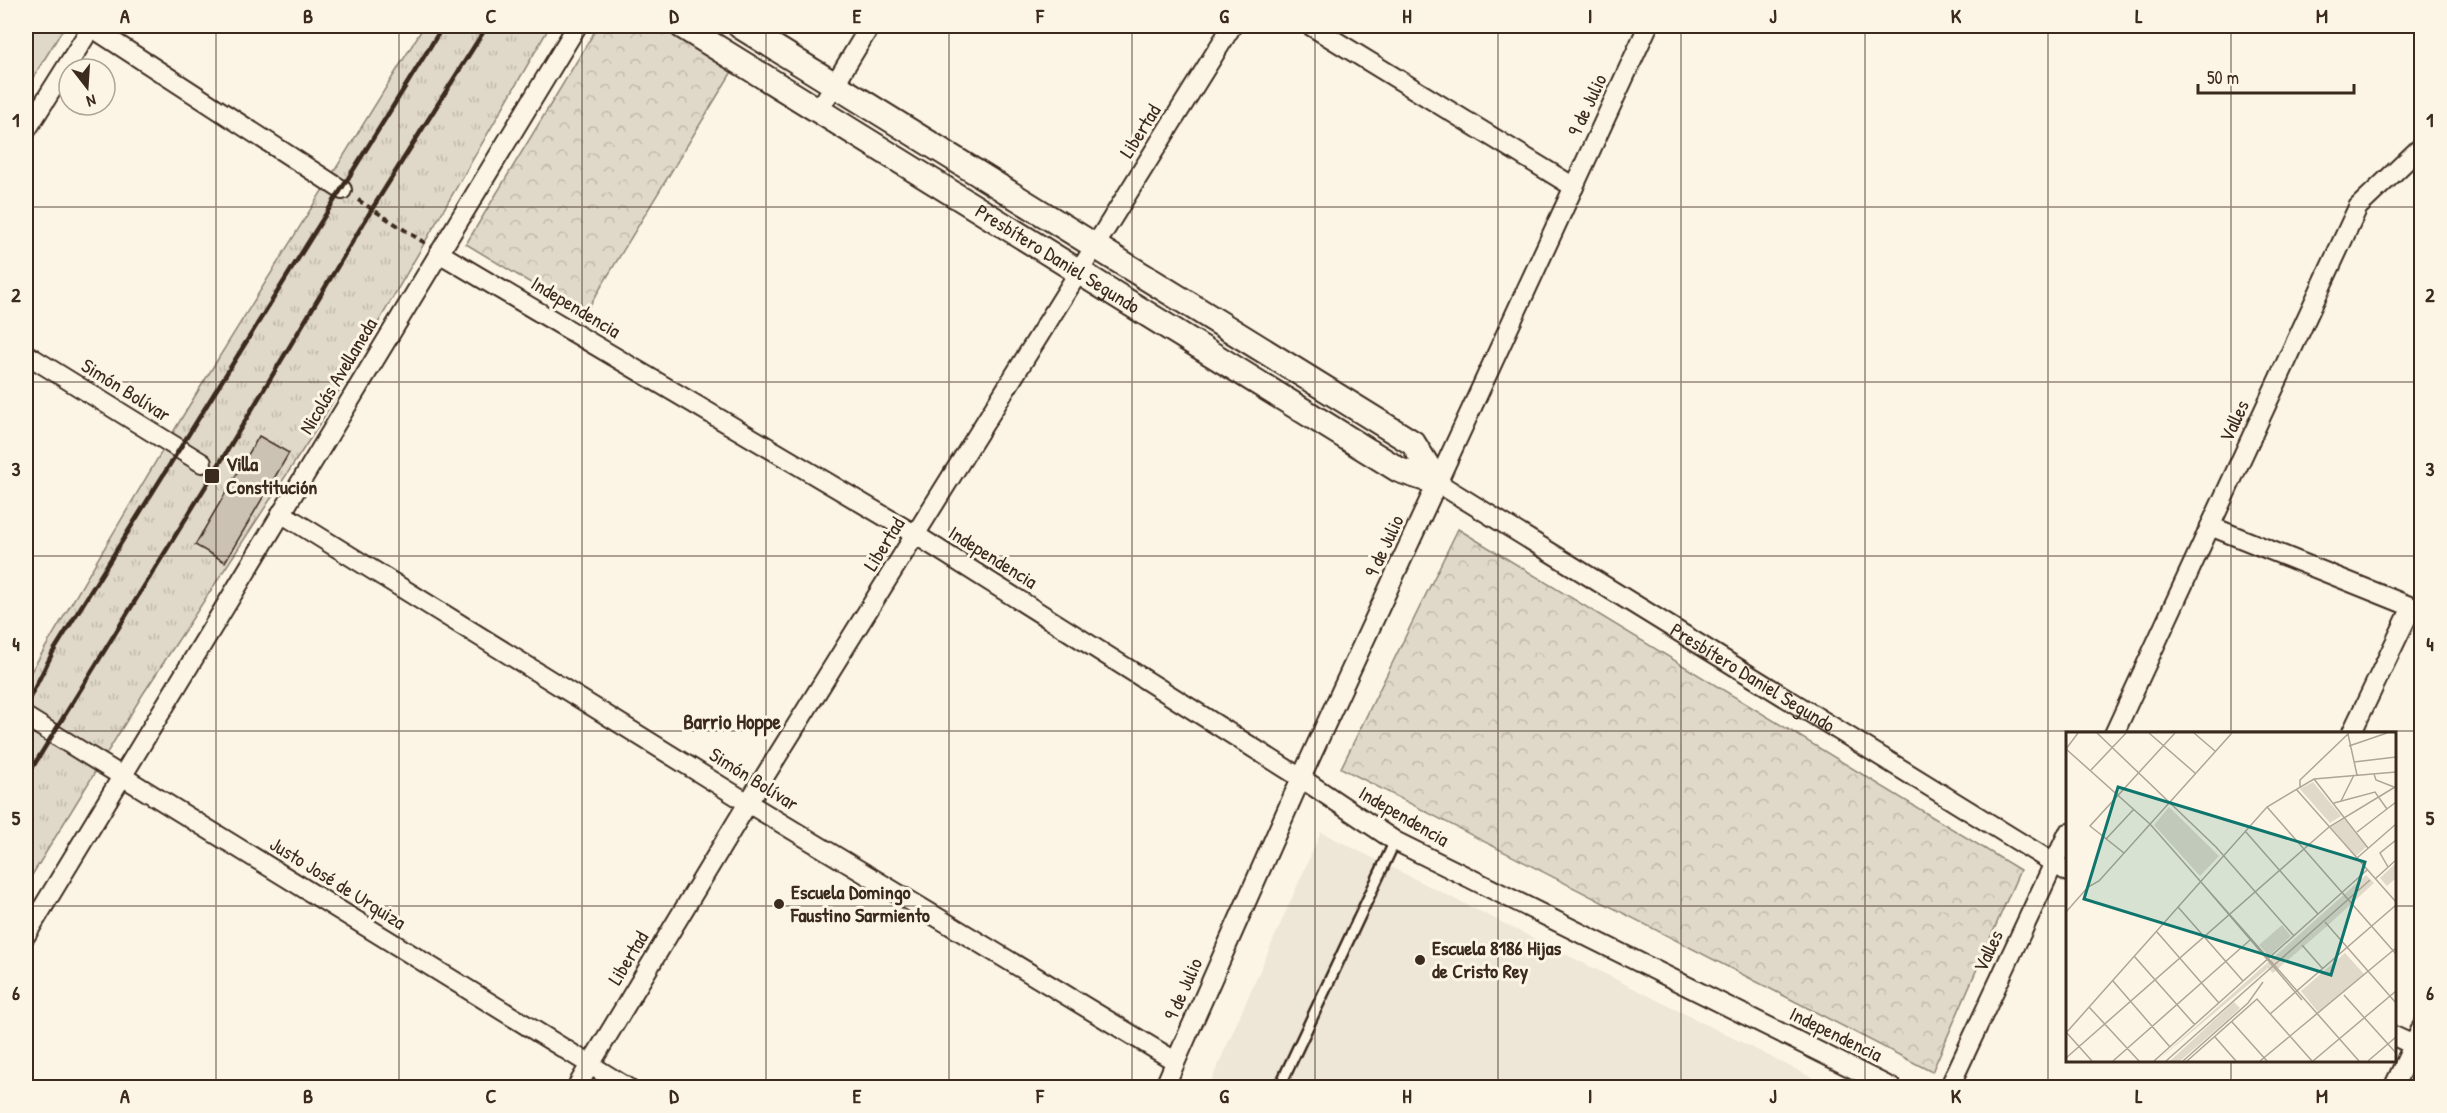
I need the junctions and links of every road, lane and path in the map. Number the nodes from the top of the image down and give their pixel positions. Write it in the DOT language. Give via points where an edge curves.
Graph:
graph roads {
  1 [pos="92,26"];
  2 [pos="577,26"];
  3 [pos="682,26"];
  4 [pos="740,26"];
  5 [pos="870,26"];
  6 [pos="1232,26"];
  7 [pos="1311,26"];
  8 [pos="1648,26"];
  9 [pos="834,84"];
  10 [pos="819,110"];
  11 [pos="26,131"];
  12 [pos="2421,146"];
  13 [pos="1574,187"];
  14 [pos="342,190"];
  15 [pos="1094,246"];
  16 [pos="439,253"];
  17 [pos="1078,271"];
  18 [pos="26,354"];
  19 [pos="202,463"];
  20 [pos="1438,483"];
  21 [pos="281,513"];
  22 [pos="2210,526"];
  23 [pos="916,535"];
  24 [pos="2416,609"];
  25 [pos="26,717"];
  26 [pos="2115,732"];
  27 [pos="2351,732"];
  28 [pos="122,776"];
  29 [pos="1301,778"];
  30 [pos="748,803"];
  31 [pos="2066,838"];
  32 [pos="1395,841"];
  33 [pos="2060,869"];
  34 [pos="26,934"];
  35 [pos="2421,1027"];
  36 [pos="2396,1037"];
  37 [pos="2417,1047"];
  38 [pos="1175,1061"];
  39 [pos="590,1064"];
  40 [pos="576,1088"];
  41 [pos="628,1088"];
  42 [pos="1164,1088"];
  43 [pos="1279,1088"];
  44 [pos="1892,1088"];
  45 [pos="1949,1088"];
  46 [pos="2393,1088"];
  1 -- 11 [label="street"];
  1 -- 14 [label="street"];
  2 -- 16 [label="street, Nicolás Avellaneda"];
  3 -- 10 [label="main road, Presbítero Daniel Segundo"];
  4 -- 9 [label="main road, Presbítero Daniel Segundo"];
  5 -- 9 [label="street"];
  6 -- 15 [label="street, Libertad"];
  7 -- 13 [label="street"];
  8 -- 13 [label="street, 9 de Julio"];
  9 -- 10 [label="street"];
  9 -- 15 [label="main road, Presbítero Daniel Segundo"];
  10 -- 17 [label="main road, Presbítero Daniel Segundo"];
  12 -- 22 [label="street, Valles" via="2358,207"];
  13 -- 20 [label="street, 9 de Julio"];
  14 -- 16 [label="path"];
  15 -- 17 [label="street, Libertad"];
  15 -- 20 [label="main road, Presbítero Daniel Segundo" via="1413,443"];
  16 -- 21 [label="street, Nicolás Avellaneda"];
  16 -- 23 [label="street, Independencia"];
  17 -- 20 [label="main road, Presbítero Daniel Segundo" via="1399,470"];
  17 -- 23 [label="street, Libertad"];
  18 -- 19 [label="street, Simón Bolívar"];
  20 -- 29 [label="street, 9 de Julio"];
  20 -- 33 [label="street, Presbítero Daniel Segundo"];
  21 -- 28 [label="street, Nicolás Avellaneda"];
  21 -- 30 [label="street, Simón Bolívar"];
  22 -- 24 [label="street"];
  22 -- 26 [label="street, Valles"];
  23 -- 29 [label="street, Independencia"];
  23 -- 30 [label="street, Libertad"];
  24 -- 27 [label="street"];
  25 -- 28 [label="street, Justo José de Urquiza"];
  28 -- 34 [label="street, Nicolás Avellaneda"];
  28 -- 39 [label="street, Justo José de Urquiza"];
  29 -- 32 [label="street, Independencia"];
  29 -- 38 [label="street, 9 de Julio"];
  30 -- 38 [label="street, Simón Bolívar"];
  30 -- 39 [label="street, Libertad"];
  31 -- 33 [label="street, Valles"];
  32 -- 43 [label="lane"];
  32 -- 44 [label="street, Independencia"];
  33 -- 45 [label="street, Valles"];
  35 -- 37 [label="street"];
  36 -- 37 [label="street"];
  37 -- 46 [label="street"];
  38 -- 42 [label="street, 9 de Julio"];
  39 -- 40 [label="street, Libertad"];
  39 -- 41 [label="street, Justo José de Urquiza"];
}
